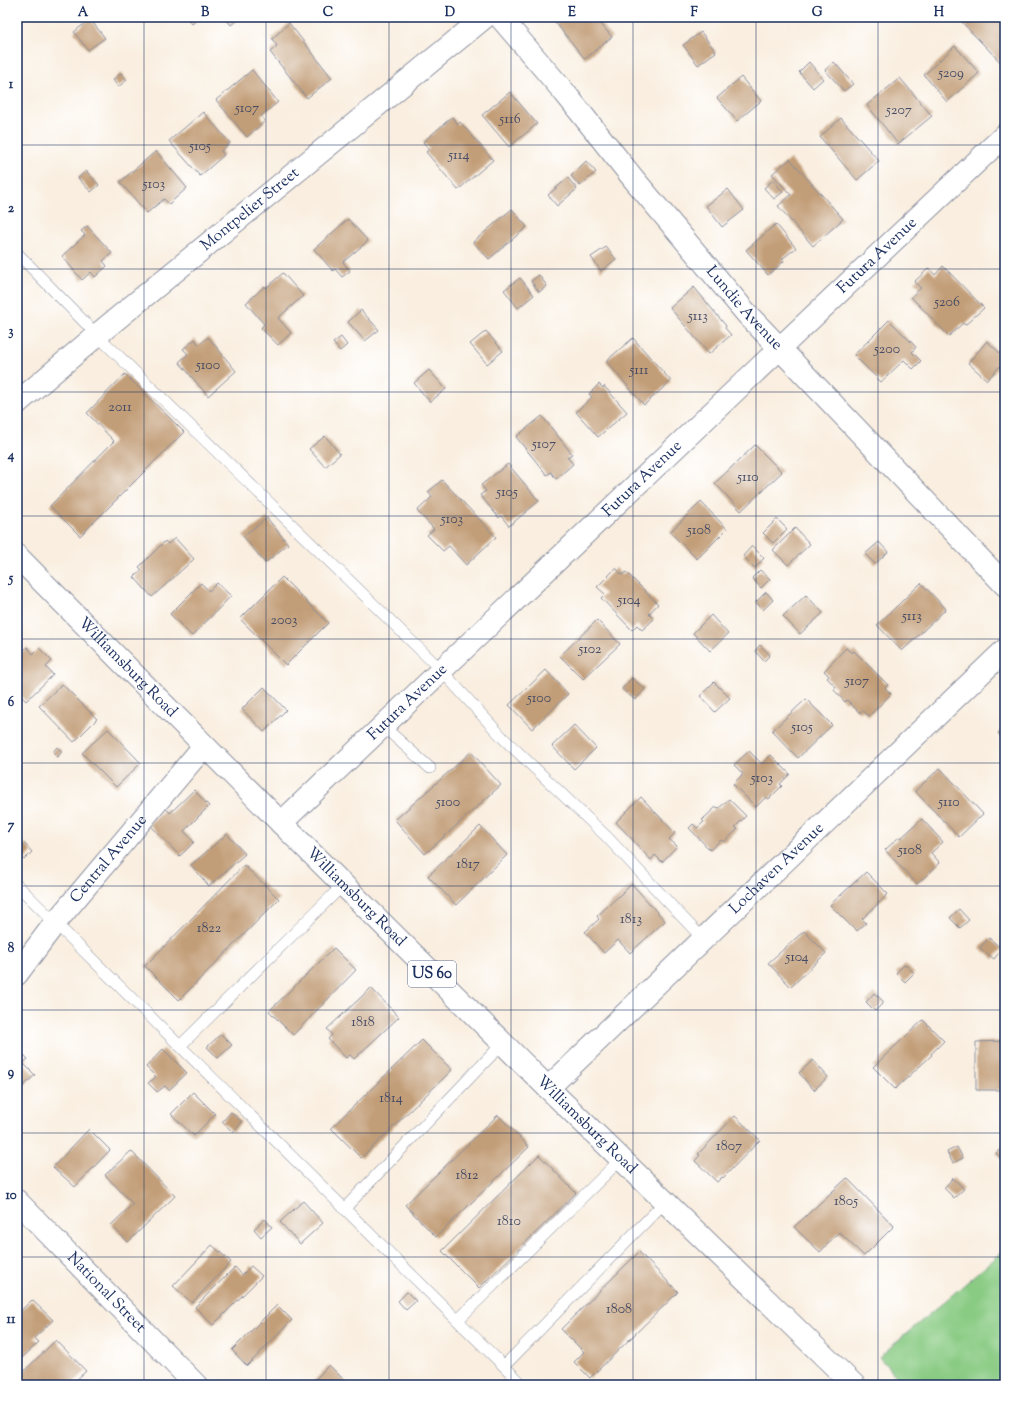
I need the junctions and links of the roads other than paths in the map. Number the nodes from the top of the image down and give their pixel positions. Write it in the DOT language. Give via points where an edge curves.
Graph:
graph roads {
  1 [pos="485,17"];
  2 [pos="500,17"];
  3 [pos="1005,135"];
  4 [pos="17,253"];
  5 [pos="97,335"];
  6 [pos="780,348"];
  7 [pos="17,403"];
  8 [pos="17,556"];
  9 [pos="1005,585"];
  10 [pos="1005,650"];
  11 [pos="441,670"];
  12 [pos="383,726"];
  13 [pos="204,746"];
  14 [pos="430,768"];
  15 [pos="281,823"];
  16 [pos="17,885"];
  17 [pos="343,885"];
  18 [pos="55,923"];
  19 [pos="703,939"];
  20 [pos="17,974"];
  21 [pos="503,1043"];
  22 [pos="180,1046"];
  23 [pos="548,1088"];
  24 [pos="620,1159"];
  25 [pos="17,1201"];
  26 [pos="665,1202"];
  27 [pos="344,1209"];
  28 [pos="458,1320"];
  29 [pos="504,1366"];
  30 [pos="196,1385"];
  31 [pos="523,1385"];
  32 [pos="854,1385"];
  1 -- 5 [label="street, Montpelier Street"];
  2 -- 6 [label="street, Lundie Avenue" via="742,308"];
  3 -- 6 [label="street, Futura Avenue"];
  4 -- 5 [label="lane"];
  5 -- 7 [label="street, Montpelier Street"];
  5 -- 11 [label="lane"];
  6 -- 9 [label="street, Lundie Avenue"];
  6 -- 11 [label="street, Futura Avenue"];
  8 -- 13 [label="street, Williamsburg Road / US 60"];
  10 -- 19 [label="street, Lochaven Avenue"];
  11 -- 12 [label="street, Futura Avenue"];
  11 -- 19 [label="lane" via="502,737 607,837"];
  12 -- 14 [label="lane"];
  12 -- 15 [label="street, Futura Avenue"];
  13 -- 15 [label="street, Williamsburg Road / US 60"];
  13 -- 18 [label="street, Central Avenue"];
  15 -- 17 [label="street, Williamsburg Road / US 60"];
  16 -- 18 [label="lane"];
  17 -- 21 [label="street, Williamsburg Road / US 60"];
  17 -- 22 [label="lane"];
  18 -- 20 [label="street, Central Avenue"];
  18 -- 22 [label="lane"];
  19 -- 23 [label="street, Lochaven Avenue"];
  21 -- 23 [label="street, Williamsburg Road / US 60"];
  21 -- 27 [label="lane"];
  22 -- 27 [label="lane"];
  23 -- 24 [label="street, Williamsburg Road / US 60"];
  24 -- 26 [label="street, Williamsburg Road / US 60"];
  24 -- 28 [label="lane"];
  25 -- 30 [label="street, National Street"];
  26 -- 29 [label="lane"];
  26 -- 32 [label="street, Williamsburg Road / US 60"];
  27 -- 28 [label="lane"];
  28 -- 29 [label="lane"];
  29 -- 31 [label="lane"];
}
